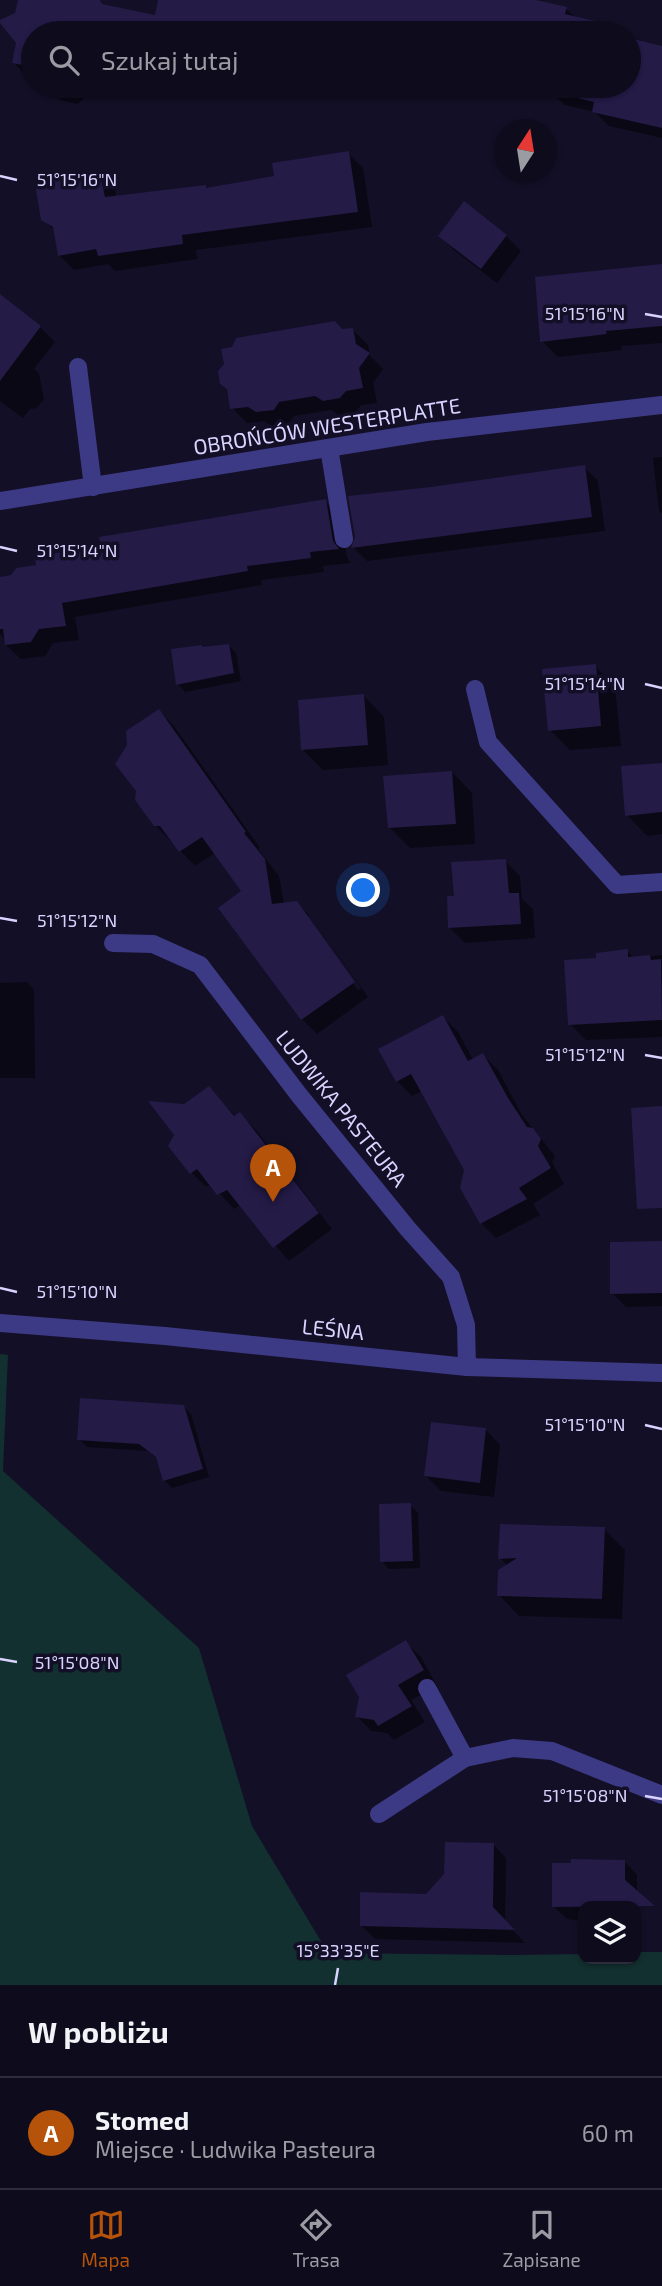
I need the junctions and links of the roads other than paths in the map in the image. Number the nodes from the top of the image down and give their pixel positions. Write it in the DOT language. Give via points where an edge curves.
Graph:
graph roads {
  1 [pos="78,367"];
  2 [pos="662,405"];
  3 [pos="329,448"];
  4 [pos="93,487"];
  5 [pos="0,501"];
  6 [pos="344,539"];
  7 [pos="475,689"];
  8 [pos="662,882"];
  9 [pos="113,943"];
  10 [pos="0,1323"];
  11 [pos="467,1367"];
  12 [pos="662,1373"];
  13 [pos="427,1688"];
  14 [pos="465,1758"];
  15 [pos="662,1795"];
  16 [pos="379,1814"];
  1 -- 4 [label="street"];
  2 -- 3 [label="street, OBROŃCÓW WESTERPLATTE"];
  3 -- 4 [label="street, OBROŃCÓW WESTERPLATTE"];
  3 -- 6 [label="street"];
  4 -- 5 [label="street, OBROŃCÓW WESTERPLATTE"];
  7 -- 8 [label="street" via="488,742 617,885"];
  9 -- 11 [label="street, LUDWIKA PASTEURA" via="153,944 201,965 299,1095 451,1277 466,1325"];
  10 -- 11 [label="street, LEŚNA"];
  11 -- 12 [label="street, LEŚNA"];
  13 -- 14 [label="street"];
  14 -- 15 [label="street" via="513,1748 552,1751"];
  14 -- 16 [label="street"];
}
